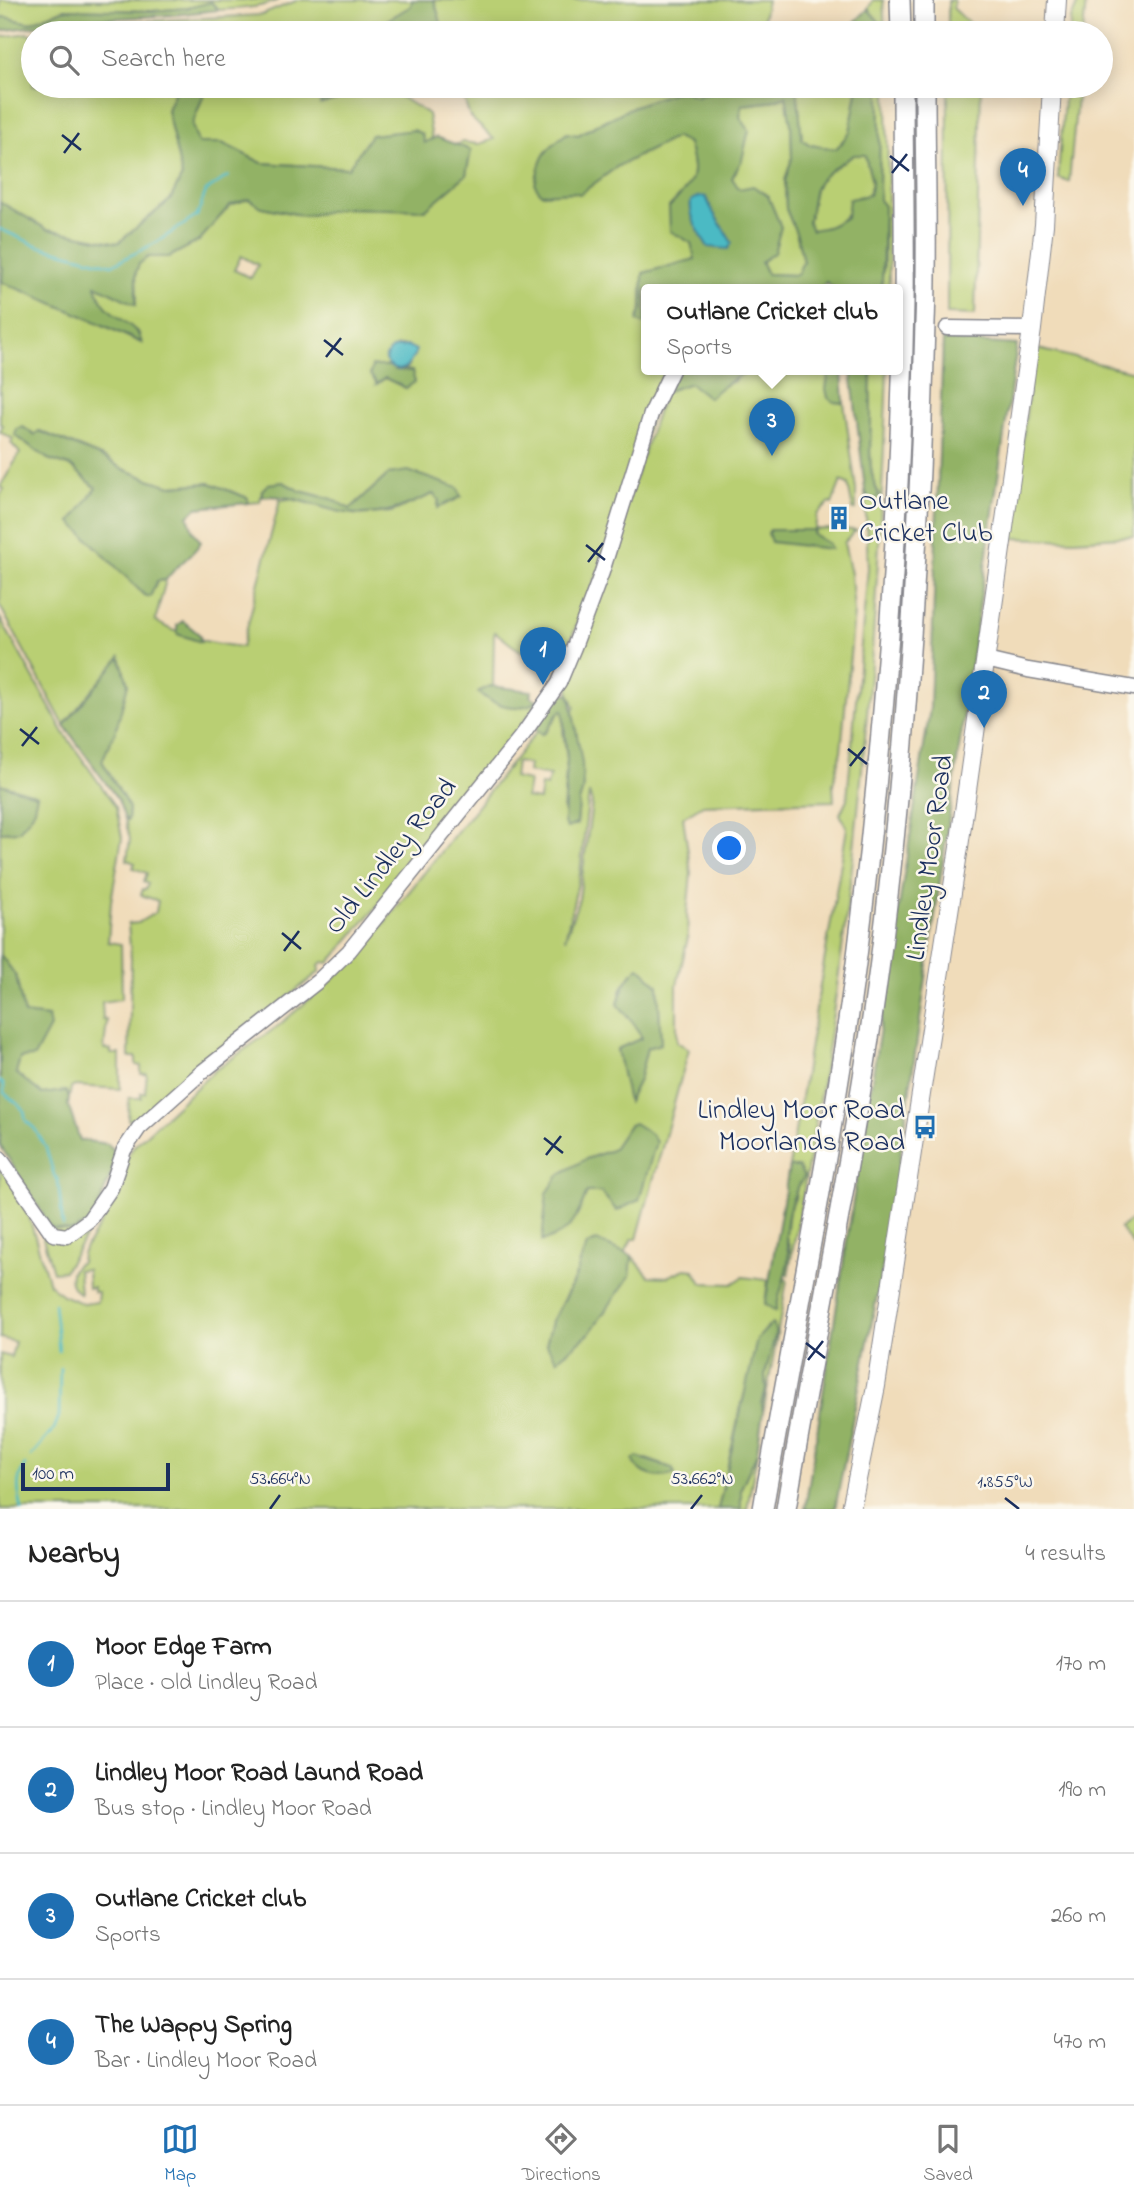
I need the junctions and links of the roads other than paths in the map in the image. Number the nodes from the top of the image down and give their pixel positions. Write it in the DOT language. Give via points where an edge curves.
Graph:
graph roads {
  1 [pos="900,0"];
  2 [pos="924,0"];
  3 [pos="1057,0"];
  4 [pos="901,21"];
  5 [pos="924,21"];
  6 [pos="1056,21"];
  7 [pos="903,98"];
  8 [pos="925,98"];
  9 [pos="1051,98"];
  10 [pos="947,328"];
  11 [pos="1032,330"];
  12 [pos="903,334"];
  13 [pos="669,375"];
  14 [pos="902,375"];
  15 [pos="986,660"];
  16 [pos="1134,688"];
  17 [pos="0,1158"];
  18 [pos="763,1509"];
  19 [pos="786,1509"];
  20 [pos="851,1509"];
  1 -- 4 [label="highway"];
  2 -- 5 [label="highway"];
  3 -- 6 [label="main road"];
  7 -- 12 [label="highway"];
  8 -- 19 [label="highway" via="926,321 912,640 886,913 846,1178"];
  9 -- 11 [label="main road, Lindley Moor Road"];
  10 -- 11 [label="street"];
  11 -- 15 [label="main road, Lindley Moor Road"];
  13 -- 17 [label="street, Old Lindley Road" via="656,400 602,572 559,683 367,931 318,981 209,1066 134,1134 111,1188 89,1220 72,1234 53,1234"];
  14 -- 18 [label="highway" via="885,683 859,943"];
  15 -- 16 [label="street"];
  15 -- 20 [label="main road, Lindley Moor Road" via="876,1386"];
}
